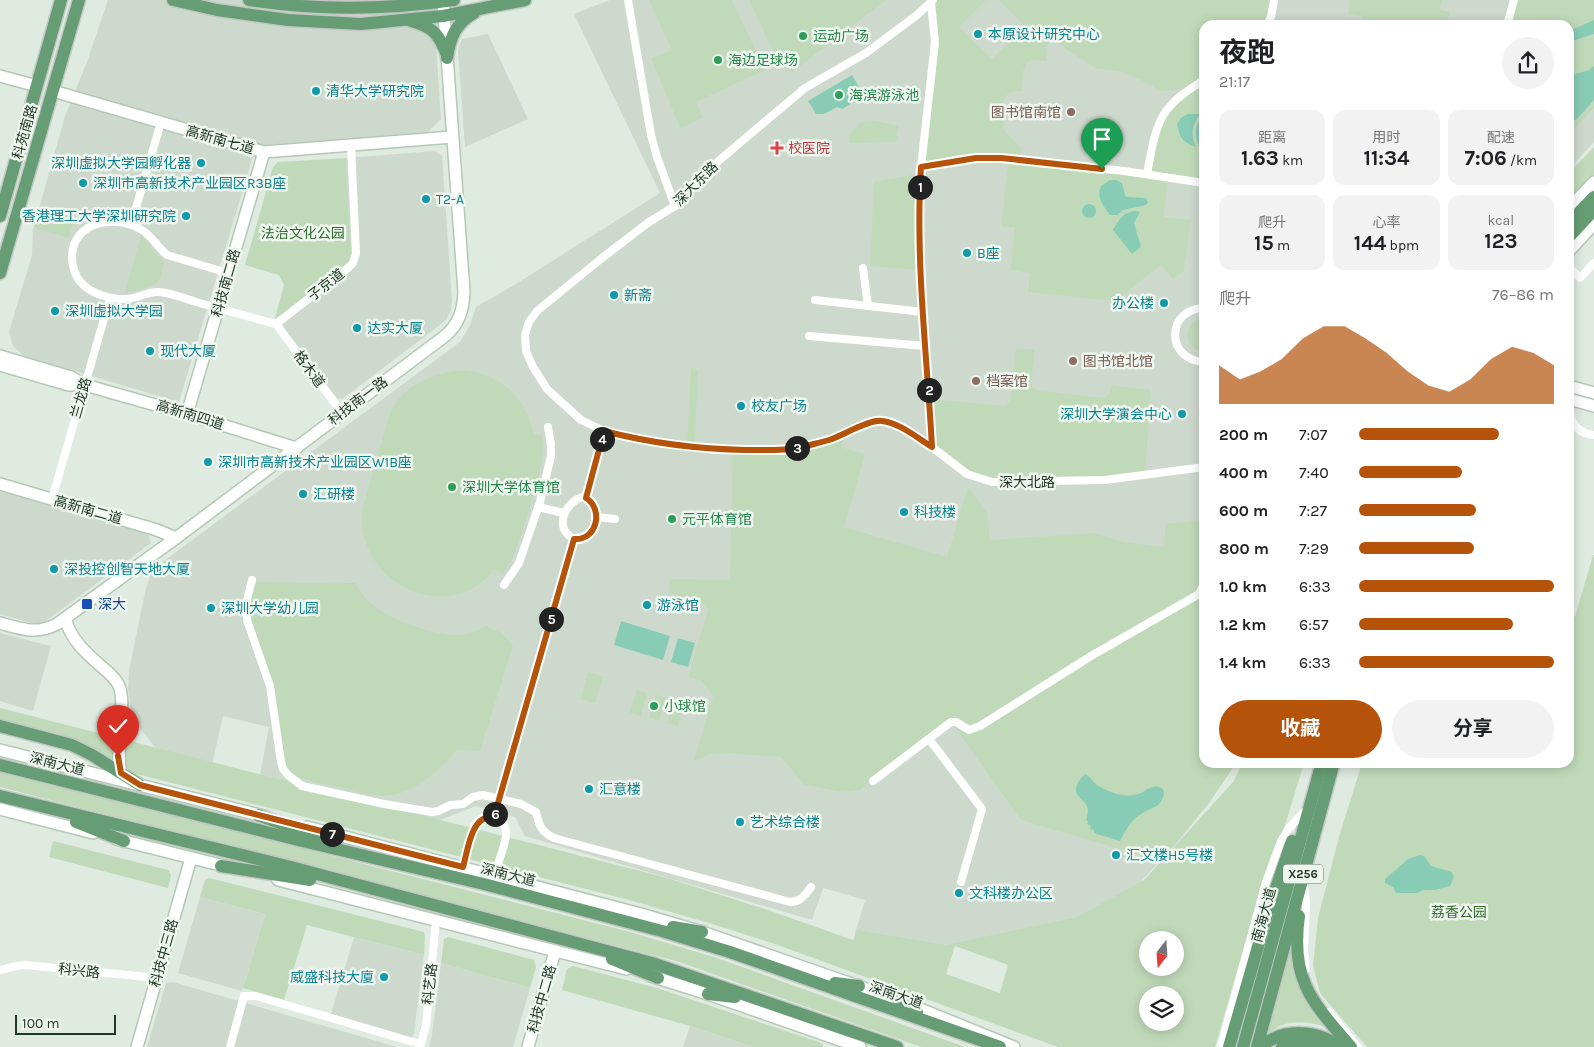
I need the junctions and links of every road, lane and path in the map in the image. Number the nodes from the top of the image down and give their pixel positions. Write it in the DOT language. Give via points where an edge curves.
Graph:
graph roads {
  1 [pos="62,0"];
  2 [pos="79,0"];
  3 [pos="173,0"];
  4 [pos="249,0"];
  5 [pos="526,0"];
  6 [pos="628,0"];
  7 [pos="1274,0"];
  8 [pos="1514,0"];
  9 [pos="447,1"];
  10 [pos="932,1"];
  11 [pos="413,2"];
  12 [pos="480,10"];
  13 [pos="444,16"];
  14 [pos="407,20"];
  15 [pos="1269,20"];
  16 [pos="1508,20"];
  17 [pos="447,58"];
  18 [pos="0,76"];
  19 [pos="1199,84"];
  20 [pos="37,86"];
  21 [pos="53,91"];
  22 [pos="161,122"];
  23 [pos="452,137"];
  24 [pos="350,146"];
  25 [pos="264,152"];
  26 [pos="921,167"];
  27 [pos="1148,174"];
  28 [pos="1199,182"];
  29 [pos="1594,182"];
  30 [pos="1594,197"];
  31 [pos="1574,203"];
  32 [pos="675,206"];
  33 [pos="1594,210"];
  34 [pos="0,216"];
  35 [pos="1574,218"];
  36 [pos="1594,224"];
  37 [pos="131,225"];
  38 [pos="1574,232"];
  39 [pos="1574,246"];
  40 [pos="1594,262"];
  41 [pos="863,268"];
  42 [pos="1574,272"];
  43 [pos="0,273"];
  44 [pos="228,273"];
  45 [pos="110,298"];
  46 [pos="815,300"];
  47 [pos="868,306"];
  48 [pos="218,308"];
  49 [pos="1199,309"];
  50 [pos="923,312"];
  51 [pos="276,324"];
  52 [pos="808,336"];
  53 [pos="925,346"];
  54 [pos="0,356"];
  55 [pos="1199,362"];
  56 [pos="0,365"];
  57 [pos="85,385"];
  58 [pos="1574,388"];
  59 [pos="1594,393"];
  60 [pos="1574,400"];
  61 [pos="1594,406"];
  62 [pos="342,413"];
  63 [pos="187,414"];
  64 [pos="1574,424"];
  65 [pos="548,427"];
  66 [pos="604,431"];
  67 [pos="1594,435"];
  68 [pos="932,447"];
  69 [pos="296,448"];
  70 [pos="1199,468"];
  71 [pos="0,484"];
  72 [pos="586,498"];
  73 [pos="52,499"];
  74 [pos="538,507"];
  75 [pos="564,513"];
  76 [pos="597,517"];
  77 [pos="615,518"];
  78 [pos="176,538"];
  79 [pos="574,539"];
  80 [pos="252,580"];
  81 [pos="504,585"];
  82 [pos="1199,594"];
  83 [pos="64,619"];
  84 [pos="0,623"];
  85 [pos="0,726"];
  86 [pos="929,739"];
  87 [pos="0,750"];
  88 [pos="2,766"];
  89 [pos="64,766"];
  90 [pos="1320,768"];
  91 [pos="1332,768"];
  92 [pos="121,773"];
  93 [pos="873,781"];
  94 [pos="140,785"];
  95 [pos="1315,786"];
  96 [pos="0,796"];
  97 [pos="499,798"];
  98 [pos="34,805"];
  99 [pos="0,809"];
  100 [pos="1304,812"];
  101 [pos="258,815"];
  102 [pos="494,817"];
  103 [pos="124,841"];
  104 [pos="191,858"];
  105 [pos="377,858"];
  106 [pos="1306,863"];
  107 [pos="221,866"];
  108 [pos="463,867"];
  109 [pos="494,874"];
  110 [pos="961,882"];
  111 [pos="1303,884"];
  112 [pos="811,887"];
  113 [pos="370,889"];
  114 [pos="570,906"];
  115 [pos="436,920"];
  116 [pos="702,932"];
  117 [pos="551,936"];
  118 [pos="555,951"];
  119 [pos="0,970"];
  120 [pos="158,975"];
  121 [pos="658,978"];
  122 [pos="806,979"];
  123 [pos="1256,980"];
  124 [pos="859,986"];
  125 [pos="708,994"];
  126 [pos="762,1000"];
  127 [pos="898,1000"];
  128 [pos="936,1024"];
  129 [pos="420,1046"];
  130 [pos="1320,1046"];
  131 [pos="137,1047"];
  132 [pos="230,1047"];
  133 [pos="528,1047"];
  134 [pos="860,1047"];
  135 [pos="897,1047"];
  136 [pos="1000,1047"];
  137 [pos="1014,1047"];
  138 [pos="1221,1047"];
  139 [pos="1229,1047"];
  140 [pos="1243,1047"];
  141 [pos="1259,1047"];
  142 [pos="1282,1047"];
  143 [pos="1340,1047"];
  144 [pos="1351,1047"];
  145 [pos="1358,1047"];
  1 -- 20 [label="main road, 科苑南路"];
  2 -- 21 [label="main road, 科苑南路"];
  3 -- 14 [label="main road" via="288,20 362,24"];
  4 -- 11 [label="main road" via="285,6 360,9"];
  5 -- 12 [label="main road"];
  6 -- 32 [label="street" via="651,134"];
  7 -- 15 [label="street"];
  8 -- 16 [label="street"];
  9 -- 11 [label="main road"];
  9 -- 13 [label="street, 科技南一路"];
  10 -- 26 [label="street" via="935,42"];
  10 -- 32 [label="street, 深大东路" via="866,53 805,88 716,163"];
  12 -- 13 [label="main road"];
  12 -- 17 [label="main road" via="458,25"];
  13 -- 14 [label="main road"];
  13 -- 17 [label="street, 科技南一路"];
  14 -- 17 [label="main road" via="438,35"];
  17 -- 23 [label="street, 科技南一路"];
  18 -- 20 [label="street"];
  19 -- 27 [label="street" via="1171,104 1159,124"];
  20 -- 34 [label="main road, 科苑南路"];
  21 -- 22 [label="street, 高新南七道"];
  21 -- 43 [label="main road, 科苑南路"];
  22 -- 25 [label="street, 高新南七道"];
  22 -- 37 [label="street"];
  23 -- 24 [label="street, 高新南七道"];
  23 -- 62 [label="street, 科技南一路" via="464,292 461,315 445,336"];
  24 -- 25 [label="street, 高新南七道"];
  24 -- 51 [label="street, 子京道" via="354,260"];
  25 -- 44 [label="street, 科技南二路"];
  26 -- 27 [label="street" via="961,159 1001,158"];
  26 -- 50 [label="street" via="919,208"];
  27 -- 28 [label="street"];
  29 -- 31 [label="street"];
  30 -- 35 [label="main road"];
  32 -- 66 [label="street, 深大东路" via="586,270 537,311 529,322 525,335 526,351 547,389 581,420"];
  33 -- 38 [label="main road"];
  36 -- 39 [label="street"];
  37 -- 44 [label="street" via="147,233 167,255"];
  37 -- 45 [label="street" via="114,221 95,223 81,234 74,247 73,265 80,282 93,292"];
  40 -- 42 [label="street" via="1580,278"];
  41 -- 47 [label="street"];
  44 -- 48 [label="street, 科技南二路"];
  45 -- 48 [label="street" via="160,292"];
  45 -- 57 [label="street, 兰龙路"];
  46 -- 47 [label="street"];
  47 -- 50 [label="street"];
  48 -- 51 [label="street"];
  48 -- 63 [label="street, 科技南二路"];
  49 -- 55 [label="street" via="1182,317 1175,334 1176,344 1182,353 1192,361"];
  50 -- 53 [label="street"];
  51 -- 62 [label="street, 格木道"];
  52 -- 53 [label="street"];
  53 -- 68 [label="street"];
  54 -- 57 [label="street, 高新南四道" via="71,376"];
  56 -- 57 [label="street, 高新南四道" via="69,385"];
  57 -- 63 [label="street, 高新南四道"];
  57 -- 73 [label="street, 兰龙路"];
  58 -- 59 [label="street"];
  60 -- 61 [label="street"];
  62 -- 69 [label="street, 科技南一路"];
  63 -- 69 [label="street, 高新南四道"];
  64 -- 67 [label="street" via="1583,432"];
  65 -- 74 [label="street" via="551,456"];
  66 -- 68 [label="street, 深大北路" via="715,450 772,450 830,440 880,420 903,428"];
  66 -- 72 [label="street"];
  68 -- 70 [label="street, 深大北路" via="967,474 1002,482 1105,480"];
  69 -- 78 [label="street, 科技南一路"];
  71 -- 73 [label="street, 高新南二道"];
  72 -- 75 [label="street" via="576,499"];
  72 -- 76 [label="street" via="593,504"];
  73 -- 78 [label="street, 高新南二道"];
  74 -- 75 [label="street"];
  74 -- 81 [label="street" via="519,563"];
  75 -- 79 [label="street" via="565,530"];
  76 -- 77 [label="street"];
  76 -- 79 [label="street" via="590,533"];
  78 -- 83 [label="street, 科技南一路"];
  79 -- 97 [label="street"];
  80 -- 97 [label="street" via="247,620 270,686 281,762 288,776 309,788 426,812 463,804 478,795"];
  82 -- 86 [label="street" via="1091,656 980,726 969,730 951,722"];
  83 -- 84 [label="street, 科技南一路" via="41,630"];
  83 -- 92 [label="street" via="72,638 118,684 122,694 118,756"];
  85 -- 92 [label="main road" via="72,745"];
  86 -- 93 [label="street"];
  86 -- 110 [label="street" via="982,809"];
  87 -- 89 [label="street"];
  88 -- 89 [label="street"];
  88 -- 105 [label="main road, 深南大道"];
  89 -- 94 [label="street"];
  90 -- 95 [label="main road, 南海大道 / X256"];
  91 -- 106 [label="main road, 南海大道 / X256"];
  92 -- 94 [label="main road"];
  94 -- 101 [label="street"];
  95 -- 100 [label="main road"];
  95 -- 123 [label="main road, 南海大道 / X256"];
  96 -- 98 [label="main road"];
  97 -- 102 [label="street"];
  97 -- 112 [label="street" via="536,812 538,826 554,838 790,902 804,897"];
  98 -- 103 [label="main road"];
  98 -- 113 [label="main road"];
  99 -- 103 [label="street"];
  100 -- 123 [label="main road" via="1271,903"];
  100 -- 138 [label="street" via="1281,841 1266,882"];
  101 -- 105 [label="main road"];
  101 -- 108 [label="street"];
  102 -- 108 [label="street" via="482,818 476,825"];
  102 -- 109 [label="street" via="504,825 506,833"];
  103 -- 104 [label="street"];
  104 -- 107 [label="street"];
  104 -- 120 [label="street, 科技中三路"];
  105 -- 114 [label="main road, 深南大道"];
  106 -- 111 [label="main road"];
  106 -- 141 [label="main road, 南海大道 / X256"];
  107 -- 113 [label="main road"];
  107 -- 115 [label="street"];
  108 -- 109 [label="street"];
  109 -- 116 [label="street"];
  111 -- 144 [label="main road" via="1296,939 1300,972 1319,1010"];
  111 -- 145 [label="street" via="1306,913 1304,952 1309,978 1314,991"];
  113 -- 117 [label="main road"];
  114 -- 116 [label="main road"];
  114 -- 122 [label="main road, 深南大道" via="671,933"];
  115 -- 118 [label="street"];
  115 -- 129 [label="street, 科艺路" via="427,1016"];
  116 -- 124 [label="street"];
  117 -- 121 [label="main road"];
  117 -- 126 [label="main road" via="652,963"];
  118 -- 121 [label="street"];
  118 -- 133 [label="street, 科技中二路"];
  119 -- 120 [label="street, 科兴路" via="24,965 148,977"];
  120 -- 131 [label="street, 科技中三路"];
  121 -- 125 [label="street"];
  122 -- 124 [label="main road"];
  122 -- 128 [label="main road, 深南大道"];
  123 -- 139 [label="main road"];
  123 -- 140 [label="main road, 南海大道 / X256"];
  124 -- 127 [label="street"];
  125 -- 126 [label="main road"];
  125 -- 134 [label="street"];
  126 -- 135 [label="main road"];
  127 -- 128 [label="main road"];
  127 -- 137 [label="street"];
  128 -- 136 [label="main road, 深南大道"];
  129 -- 132 [label="street" via="256,996 244,996"];
  130 -- 142 [label="main road" via="1296,1043"];
  141 -- 143 [label="main road" via="1283,1035 1306,1033 1328,1039"];
}
